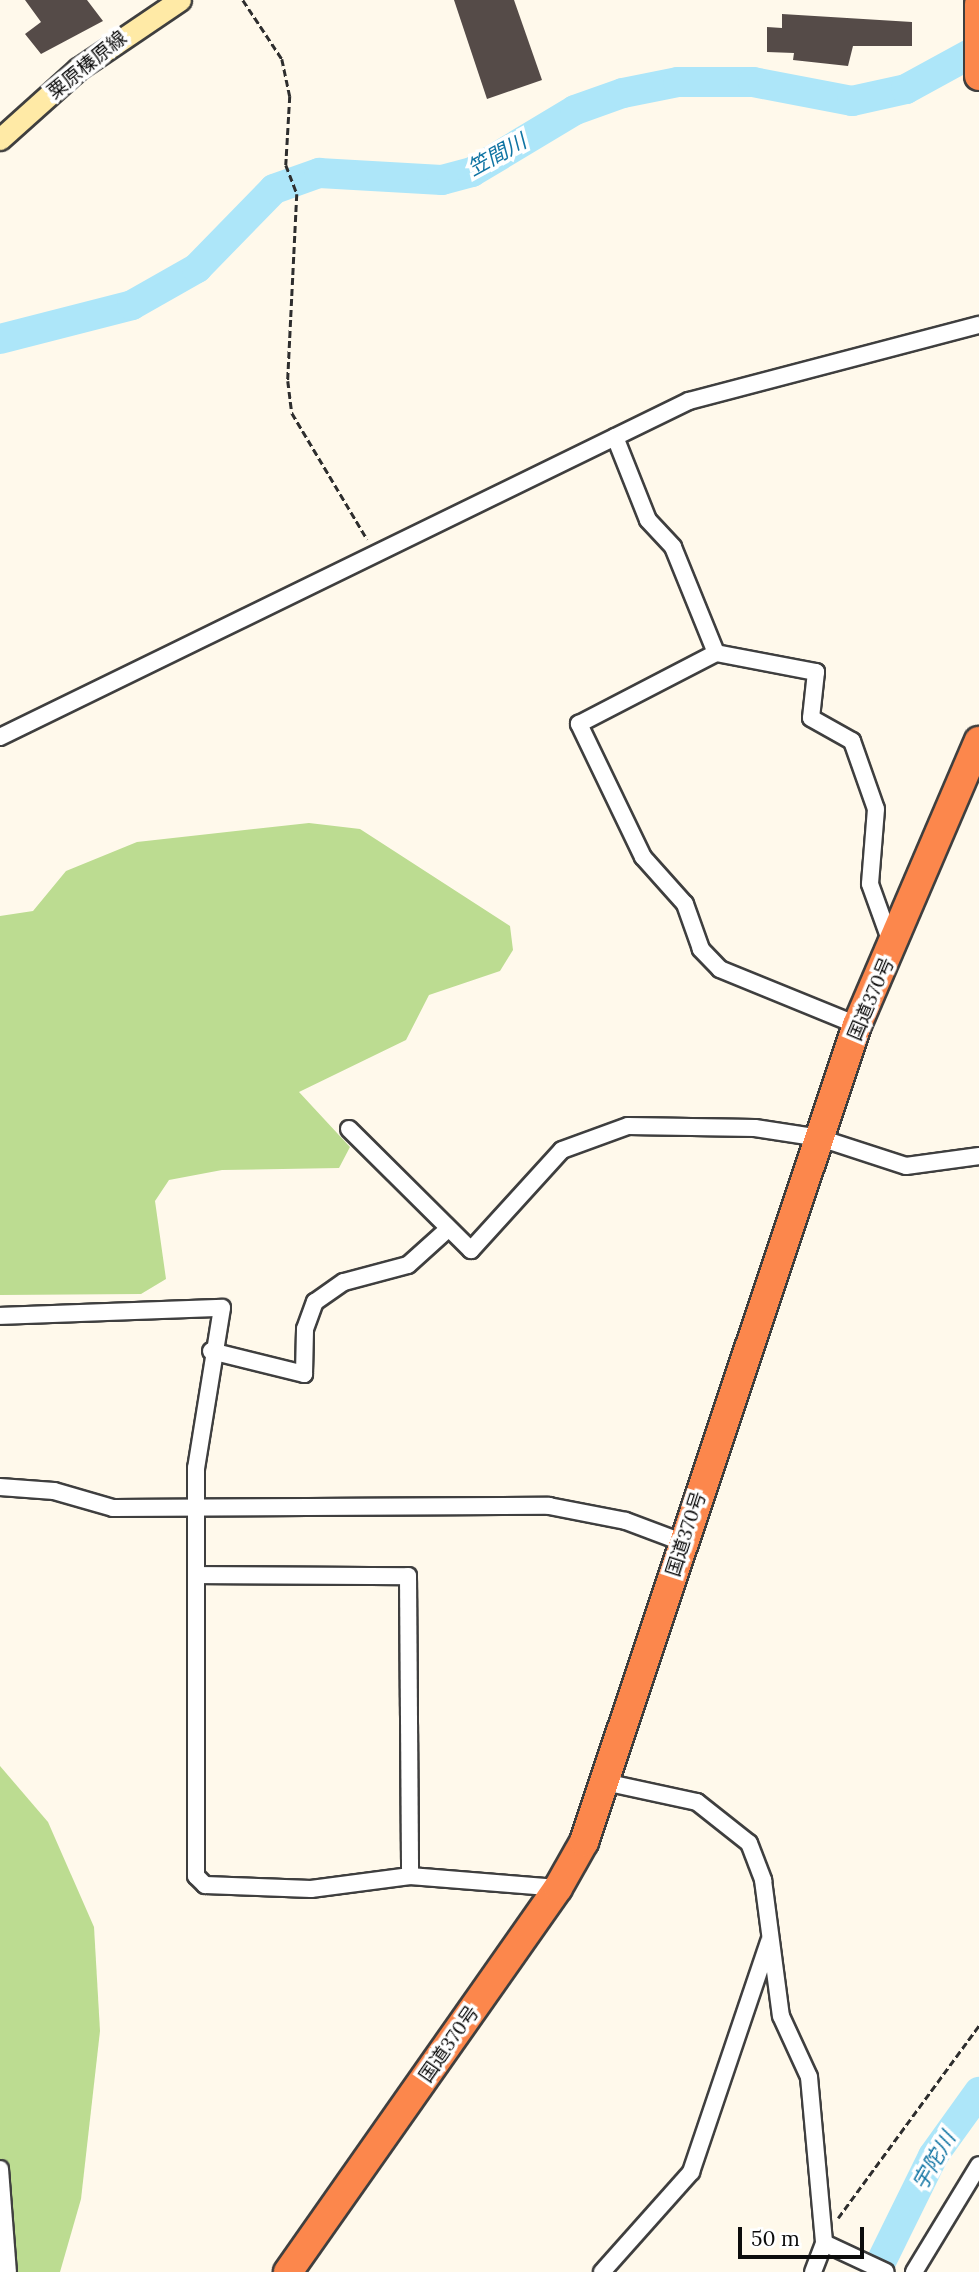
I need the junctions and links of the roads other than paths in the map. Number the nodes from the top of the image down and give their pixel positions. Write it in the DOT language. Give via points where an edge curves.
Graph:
graph roads {
  1 [pos="180,0"];
  2 [pos="979,4"];
  3 [pos="978,59"];
  4 [pos="0,139"];
  5 [pos="979,325"];
  6 [pos="615,437"];
  7 [pos="716,653"];
  8 [pos="0,737"];
  9 [pos="979,741"];
  10 [pos="892,947"];
  11 [pos="857,1025"];
  12 [pos="349,1129"];
  13 [pos="820,1138"];
  14 [pos="979,1156"];
  15 [pos="448,1229"];
  16 [pos="0,1316"];
  17 [pos="211,1351"];
  18 [pos="0,1487"];
  19 [pos="198,1508"];
  20 [pos="682,1542"];
  21 [pos="196,1575"];
  22 [pos="609,1783"];
  23 [pos="410,1876"];
  24 [pos="558,1888"];
  25 [pos="769,1940"];
  26 [pos="979,2165"];
  27 [pos="0,2169"];
  28 [pos="827,2241"];
  29 [pos="8,2272"];
  30 [pos="288,2272"];
  31 [pos="602,2272"];
  32 [pos="813,2272"];
  33 [pos="886,2272"];
  34 [pos="914,2272"];
  1 -- 4 [label="main road, 粟原榛原線" via="78,69"];
  2 -- 3 [label="highway"];
  5 -- 6 [label="street" via="689,401"];
  6 -- 7 [label="street" via="648,520 673,547"];
  6 -- 8 [label="street"];
  7 -- 10 [label="street" via="816,672 811,718 852,741 876,808 870,884"];
  7 -- 11 [label="street" via="579,724 643,857 685,904 701,949 720,969"];
  9 -- 10 [label="highway, 国道370号"];
  10 -- 11 [label="highway, 国道370号"];
  11 -- 13 [label="highway, 国道370号"];
  12 -- 15 [label="street"];
  13 -- 14 [label="street" via="906,1166"];
  13 -- 15 [label="street" via="755,1128 628,1125 562,1150 471,1250"];
  13 -- 20 [label="highway, 国道370号"];
  15 -- 17 [label="street" via="408,1265 344,1282 315,1302 305,1329 304,1374"];
  16 -- 17 [label="street" via="222,1308"];
  17 -- 19 [label="street" via="196,1468"];
  18 -- 19 [label="street" via="54,1491 113,1508"];
  19 -- 20 [label="street" via="549,1506 626,1521"];
  19 -- 21 [label="street"];
  20 -- 22 [label="highway, 国道370号"];
  21 -- 23 [label="street" via="408,1576"];
  21 -- 23 [label="street" via="196,1876 205,1885 311,1889"];
  22 -- 24 [label="highway, 国道370号"];
  22 -- 25 [label="street" via="697,1802 724,1817 749,1843 763,1880"];
  23 -- 24 [label="street"];
  24 -- 30 [label="highway, 国道370号"];
  25 -- 28 [label="street" via="781,2016 809,2077"];
  25 -- 31 [label="street" via="691,2172"];
  26 -- 34 [label="street"];
  27 -- 29 [label="street"];
  28 -- 32 [label="street"];
  28 -- 33 [label="street"];
}
